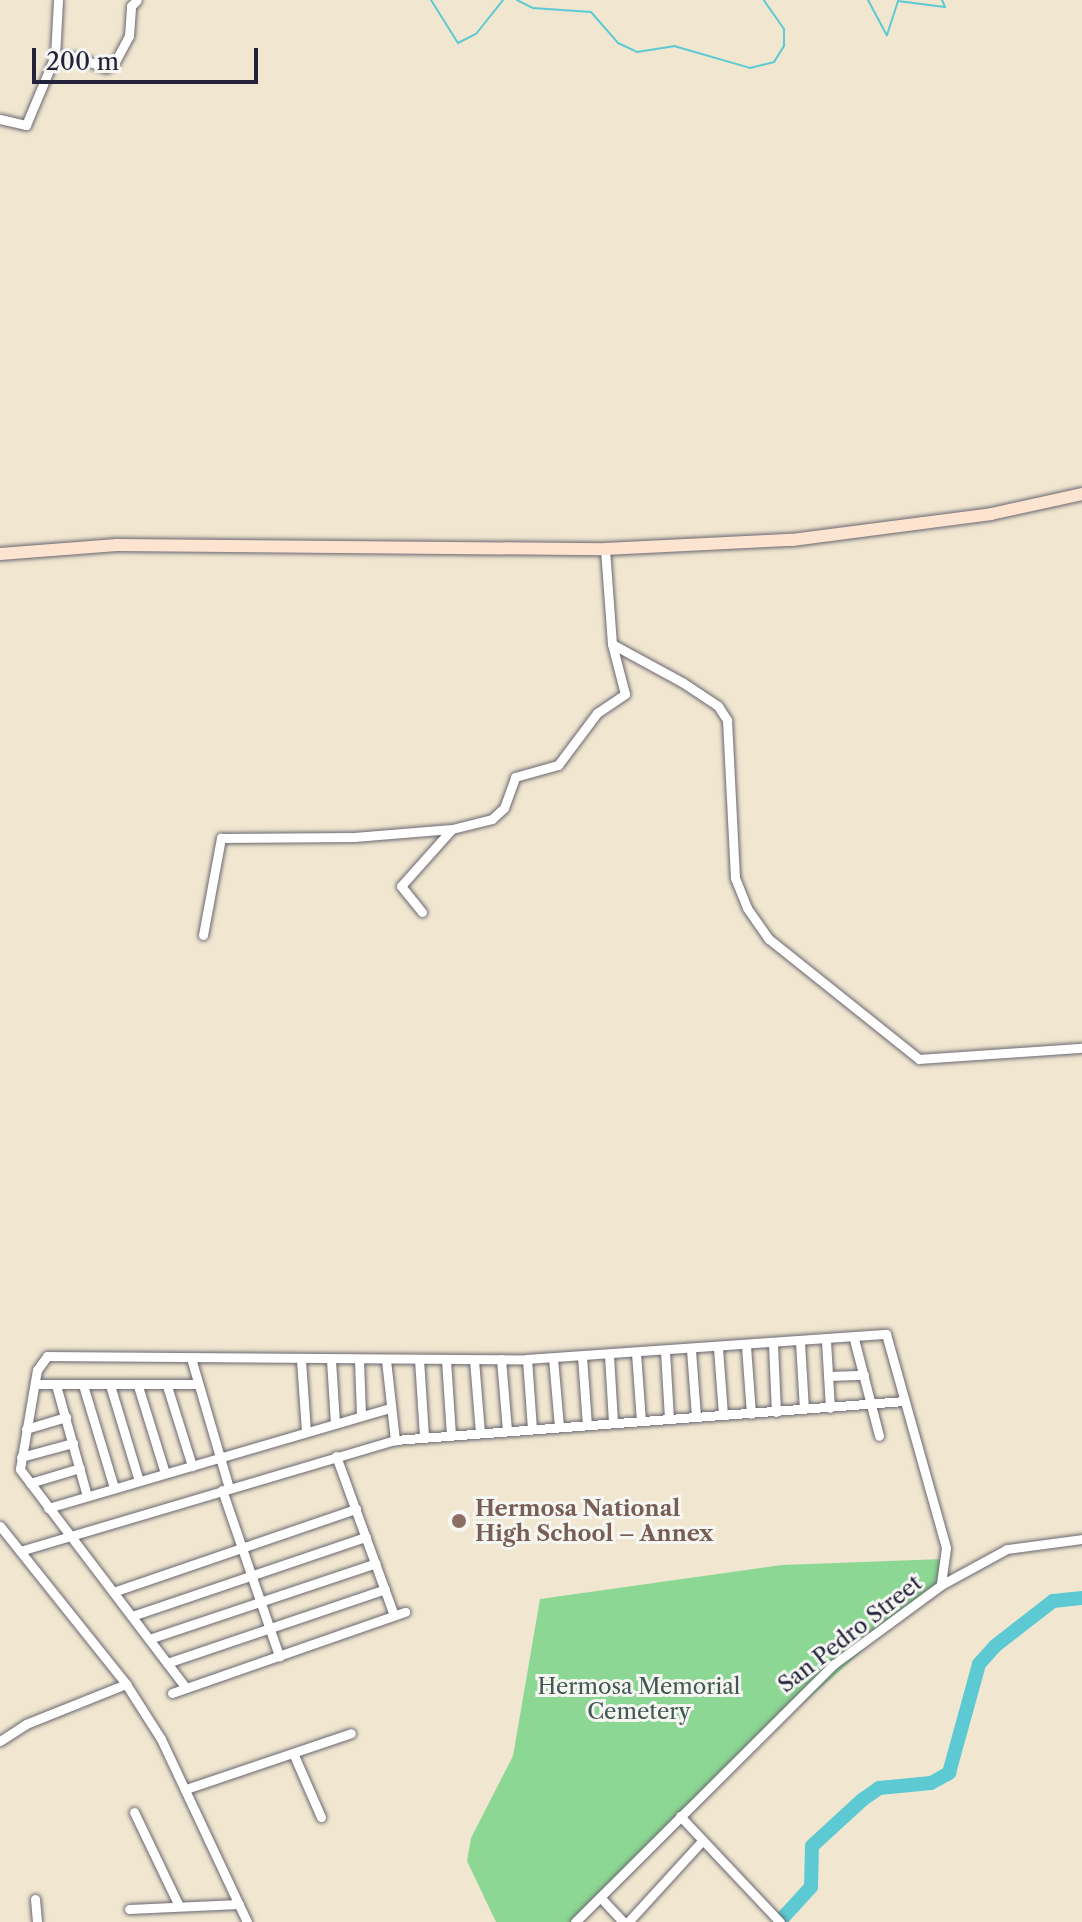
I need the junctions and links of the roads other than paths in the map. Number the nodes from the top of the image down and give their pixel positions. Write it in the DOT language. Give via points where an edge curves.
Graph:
graph roads {
  1 [pos="58,0"];
  2 [pos="137,0"];
  3 [pos="55,56"];
  4 [pos="0,119"];
  5 [pos="1082,494"];
  6 [pos="605,549"];
  7 [pos="0,554"];
  8 [pos="612,644"];
  9 [pos="452,829"];
  10 [pos="422,912"];
  11 [pos="203,935"];
  12 [pos="1082,1048"];
  13 [pos="854,1339"];
  14 [pos="826,1341"];
  15 [pos="800,1342"];
  16 [pos="773,1344"];
  17 [pos="746,1346"];
  18 [pos="718,1348"];
  19 [pos="691,1350"];
  20 [pos="665,1351"];
  21 [pos="636,1353"];
  22 [pos="609,1355"];
  23 [pos="582,1356"];
  24 [pos="191,1358"];
  25 [pos="553,1358"];
  26 [pos="419,1359"];
  27 [pos="501,1359"];
  28 [pos="527,1359"];
  29 [pos="301,1360"];
  30 [pos="331,1360"];
  31 [pos="359,1360"];
  32 [pos="386,1360"];
  33 [pos="446,1360"];
  34 [pos="474,1360"];
  35 [pos="864,1375"];
  36 [pos="828,1376"];
  37 [pos="35,1384"];
  38 [pos="198,1384"];
  39 [pos="56,1385"];
  40 [pos="83,1385"];
  41 [pos="110,1385"];
  42 [pos="138,1386"];
  43 [pos="167,1386"];
  44 [pos="904,1401"];
  45 [pos="872,1405"];
  46 [pos="391,1408"];
  47 [pos="830,1408"];
  48 [pos="804,1409"];
  49 [pos="776,1412"];
  50 [pos="361,1414"];
  51 [pos="751,1414"];
  52 [pos="723,1415"];
  53 [pos="696,1416"];
  54 [pos="66,1417"];
  55 [pos="669,1418"];
  56 [pos="641,1421"];
  57 [pos="613,1422"];
  58 [pos="335,1424"];
  59 [pos="587,1425"];
  60 [pos="559,1427"];
  61 [pos="26,1429"];
  62 [pos="532,1429"];
  63 [pos="306,1431"];
  64 [pos="507,1431"];
  65 [pos="480,1433"];
  66 [pos="451,1435"];
  67 [pos="424,1436"];
  68 [pos="879,1436"];
  69 [pos="395,1440"];
  70 [pos="73,1443"];
  71 [pos="336,1456"];
  72 [pos="21,1457"];
  73 [pos="219,1457"];
  74 [pos="192,1466"];
  75 [pos="80,1468"];
  76 [pos="165,1473"];
  77 [pos="139,1481"];
  78 [pos="30,1483"];
  79 [pos="114,1488"];
  80 [pos="225,1489"];
  81 [pos="87,1496"];
  82 [pos="48,1508"];
  83 [pos="356,1509"];
  84 [pos="0,1526"];
  85 [pos="68,1534"];
  86 [pos="366,1537"];
  87 [pos="1082,1539"];
  88 [pos="242,1548"];
  89 [pos="20,1551"];
  90 [pos="376,1563"];
  91 [pos="251,1577"];
  92 [pos="941,1585"];
  93 [pos="385,1589"];
  94 [pos="113,1592"];
  95 [pos="260,1603"];
  96 [pos="132,1616"];
  97 [pos="269,1628"];
  98 [pos="149,1639"];
  99 [pos="279,1656"];
  100 [pos="167,1663"];
  101 [pos="126,1684"];
  102 [pos="186,1688"];
  103 [pos="172,1693"];
  104 [pos="351,1733"];
  105 [pos="0,1741"];
  106 [pos="293,1753"];
  107 [pos="186,1789"];
  108 [pos="134,1812"];
  109 [pos="680,1816"];
  110 [pos="321,1817"];
  111 [pos="701,1842"];
  112 [pos="600,1897"];
  113 [pos="35,1899"];
  114 [pos="239,1904"];
  115 [pos="179,1906"];
  116 [pos="129,1909"];
  117 [pos="37,1922"];
  118 [pos="247,1922"];
  119 [pos="575,1922"];
  120 [pos="626,1922"];
  121 [pos="780,1922"];
  1 -- 3 [label="street"];
  2 -- 3 [label="street" via="131,6 129,36 115,62 106,68 77,57"];
  3 -- 4 [label="street" via="26,125"];
  5 -- 6 [label="street" via="991,514 792,540"];
  6 -- 7 [label="street" via="117,545"];
  6 -- 8 [label="street"];
  8 -- 9 [label="street" via="625,694 597,713 558,765 515,777 504,808 492,819"];
  8 -- 12 [label="street" via="682,682 718,706 727,720 735,878 747,908 769,939 919,1059"];
  9 -- 10 [label="street" via="401,886"];
  9 -- 11 [label="street" via="354,837 221,838"];
  13 -- 14 [label="street"];
  13 -- 35 [label="street"];
  13 -- 44 [label="street" via="886,1334"];
  14 -- 15 [label="street"];
  14 -- 36 [label="street"];
  15 -- 16 [label="street"];
  15 -- 48 [label="street"];
  16 -- 17 [label="street"];
  16 -- 49 [label="street"];
  17 -- 18 [label="street"];
  17 -- 51 [label="street"];
  18 -- 19 [label="street"];
  18 -- 52 [label="street"];
  19 -- 20 [label="street"];
  19 -- 53 [label="street"];
  20 -- 21 [label="street"];
  20 -- 55 [label="street"];
  21 -- 22 [label="street"];
  21 -- 56 [label="street"];
  22 -- 23 [label="street"];
  22 -- 57 [label="street"];
  23 -- 25 [label="street"];
  23 -- 59 [label="street"];
  24 -- 29 [label="street"];
  24 -- 37 [label="street" via="47,1356"];
  24 -- 38 [label="street"];
  25 -- 28 [label="street"];
  25 -- 60 [label="street"];
  26 -- 32 [label="street"];
  26 -- 33 [label="street"];
  26 -- 67 [label="street"];
  27 -- 28 [label="street"];
  27 -- 34 [label="street"];
  27 -- 64 [label="street"];
  28 -- 62 [label="street"];
  29 -- 30 [label="street"];
  29 -- 63 [label="street"];
  30 -- 31 [label="street"];
  30 -- 58 [label="street"];
  31 -- 32 [label="street"];
  31 -- 50 [label="street"];
  32 -- 46 [label="street"];
  33 -- 34 [label="street"];
  33 -- 66 [label="street"];
  34 -- 65 [label="street"];
  35 -- 36 [label="street"];
  35 -- 45 [label="street"];
  36 -- 47 [label="street"];
  37 -- 39 [label="street"];
  37 -- 61 [label="street"];
  38 -- 43 [label="street"];
  38 -- 73 [label="street"];
  39 -- 40 [label="street"];
  39 -- 54 [label="street"];
  40 -- 41 [label="street"];
  40 -- 79 [label="street"];
  41 -- 42 [label="street"];
  41 -- 77 [label="street"];
  42 -- 43 [label="street"];
  42 -- 76 [label="street"];
  43 -- 74 [label="street"];
  44 -- 45 [label="street"];
  44 -- 92 [label="street" via="946,1548"];
  45 -- 47 [label="street"];
  45 -- 68 [label="street"];
  46 -- 50 [label="street"];
  46 -- 69 [label="street"];
  47 -- 48 [label="street"];
  48 -- 49 [label="street"];
  49 -- 51 [label="street"];
  50 -- 58 [label="street"];
  51 -- 52 [label="street"];
  52 -- 53 [label="street"];
  53 -- 55 [label="street"];
  54 -- 61 [label="street"];
  54 -- 70 [label="street"];
  55 -- 56 [label="street"];
  56 -- 57 [label="street"];
  57 -- 59 [label="street"];
  58 -- 63 [label="street"];
  59 -- 60 [label="street"];
  60 -- 62 [label="street"];
  61 -- 72 [label="street"];
  62 -- 64 [label="street"];
  63 -- 73 [label="street"];
  64 -- 65 [label="street"];
  65 -- 66 [label="street"];
  66 -- 67 [label="street"];
  67 -- 69 [label="street"];
  69 -- 71 [label="street"];
  70 -- 72 [label="street"];
  70 -- 75 [label="street"];
  71 -- 80 [label="street"];
  71 -- 83 [label="street"];
  72 -- 78 [label="street" via="20,1469"];
  73 -- 74 [label="street"];
  73 -- 80 [label="street"];
  74 -- 76 [label="street"];
  75 -- 78 [label="street"];
  75 -- 81 [label="street"];
  76 -- 77 [label="street"];
  77 -- 79 [label="street"];
  78 -- 82 [label="street"];
  79 -- 81 [label="street"];
  80 -- 85 [label="street"];
  80 -- 88 [label="street"];
  81 -- 82 [label="street"];
  82 -- 85 [label="street"];
  83 -- 86 [label="street"];
  83 -- 88 [label="street"];
  84 -- 89 [label="street"];
  85 -- 89 [label="street"];
  85 -- 94 [label="street"];
  86 -- 90 [label="street"];
  86 -- 91 [label="street"];
  87 -- 92 [label="street, San Pedro Street" via="1007,1549"];
  88 -- 91 [label="street"];
  88 -- 94 [label="street"];
  89 -- 101 [label="street"];
  90 -- 93 [label="street"];
  90 -- 95 [label="street"];
  91 -- 95 [label="street"];
  91 -- 96 [label="street"];
  92 -- 109 [label="street, San Pedro Street" via="834,1664"];
  93 -- 97 [label="street"];
  93 -- 99 [label="street" via="400,1614"];
  94 -- 96 [label="street"];
  95 -- 97 [label="street"];
  95 -- 98 [label="street"];
  96 -- 98 [label="street"];
  97 -- 99 [label="street"];
  97 -- 100 [label="street"];
  98 -- 100 [label="street"];
  99 -- 102 [label="street"];
  100 -- 102 [label="street"];
  101 -- 105 [label="street" via="26,1724"];
  101 -- 107 [label="street"];
  102 -- 103 [label="street"];
  104 -- 106 [label="street"];
  106 -- 107 [label="street"];
  106 -- 110 [label="street"];
  107 -- 114 [label="street"];
  108 -- 115 [label="street"];
  109 -- 111 [label="street"];
  109 -- 112 [label="street, San Pedro Street"];
  111 -- 120 [label="street"];
  111 -- 121 [label="street"];
  112 -- 119 [label="street, San Pedro Street"];
  112 -- 120 [label="street"];
  113 -- 117 [label="street"];
  114 -- 115 [label="street"];
  114 -- 118 [label="street"];
  115 -- 116 [label="street"];
}
